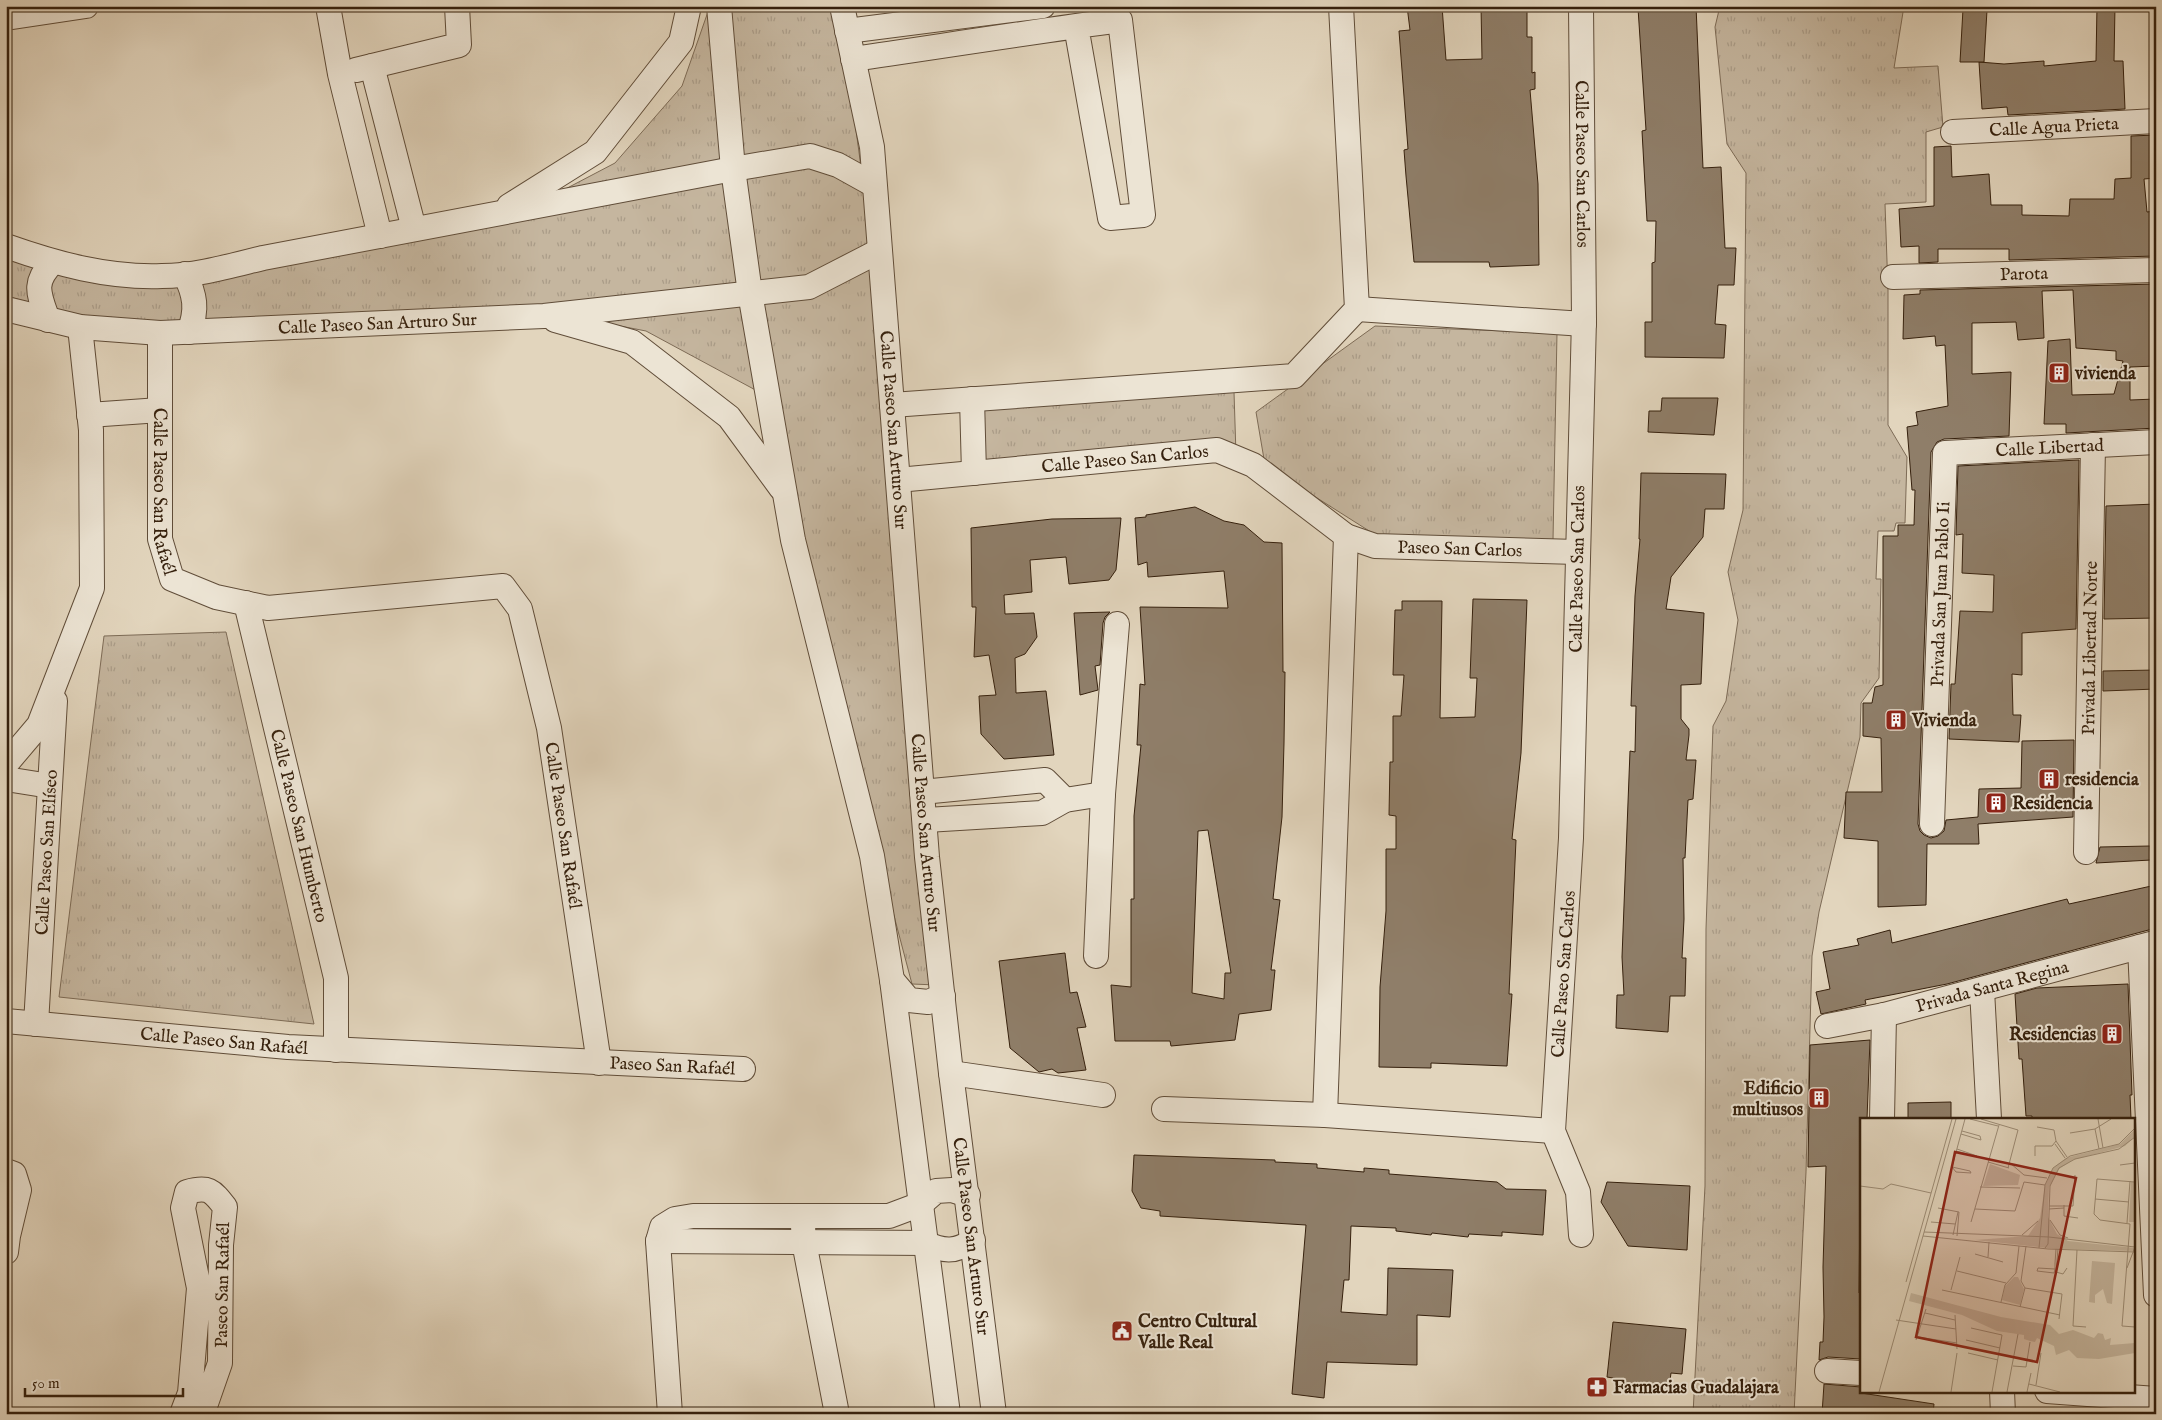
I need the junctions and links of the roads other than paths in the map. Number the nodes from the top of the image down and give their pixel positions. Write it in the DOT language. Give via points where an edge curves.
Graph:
graph roads {
  1 [pos="86,6"];
  2 [pos="328,6"];
  3 [pos="456,6"];
  4 [pos="689,6"];
  5 [pos="718,6"];
  6 [pos="842,6"];
  7 [pos="1043,6"];
  8 [pos="1341,6"];
  9 [pos="1581,6"];
  10 [pos="6,18"];
  11 [pos="1076,26"];
  12 [pos="847,31"];
  13 [pos="853,59"];
  14 [pos="372,66"];
  15 [pos="340,74"];
  16 [pos="2156,121"];
  17 [pos="1953,132"];
  18 [pos="732,169"];
  19 [pos="874,185"];
  20 [pos="496,214"];
  21 [pos="414,229"];
  22 [pos="380,236"];
  23 [pos="6,246"];
  24 [pos="879,251"];
  25 [pos="53,262"];
  26 [pos="2156,270"];
  27 [pos="185,274"];
  28 [pos="1893,277"];
  29 [pos="750,293"];
  30 [pos="6,308"];
  31 [pos="1357,309"];
  32 [pos="544,316"];
  33 [pos="48,320"];
  34 [pos="1584,324"];
  35 [pos="80,327"];
  36 [pos="189,332"];
  37 [pos="160,333"];
  38 [pos="972,399"];
  39 [pos="892,405"];
  40 [pos="160,410"];
  41 [pos="89,415"];
  42 [pos="2156,442"];
  43 [pos="2093,445"];
  44 [pos="1945,453"];
  45 [pos="974,473"];
  46 [pos="898,480"];
  47 [pos="784,492"];
  48 [pos="1346,536"];
  49 [pos="1577,552"];
  50 [pos="246,603"];
  51 [pos="1117,624"];
  52 [pos="57,679"];
  53 [pos="6,764"];
  54 [pos="6,779"];
  55 [pos="50,786"];
  56 [pos="922,792"];
  57 [pos="1103,794"];
  58 [pos="1065,800"];
  59 [pos="926,820"];
  60 [pos="1932,824"];
  61 [pos="2086,852"];
  62 [pos="2148,945"];
  63 [pos="1096,956"];
  64 [pos="892,980"];
  65 [pos="1982,990"];
  66 [pos="943,996"];
  67 [pos="1884,1015"];
  68 [pos="6,1021"];
  69 [pos="36,1024"];
  70 [pos="1827,1026"];
  71 [pos="336,1050"];
  72 [pos="599,1062"];
  73 [pos="743,1069"];
  74 [pos="951,1072"];
  75 [pos="1103,1095"];
  76 [pos="1164,1109"];
  77 [pos="1325,1115"];
  78 [pos="1882,1118"];
  79 [pos="1989,1118"];
  80 [pos="1553,1131"];
  81 [pos="6,1172"];
  82 [pos="968,1195"];
  83 [pos="921,1204"];
  84 [pos="803,1217"];
  85 [pos="1581,1235"];
  86 [pos="973,1240"];
  87 [pos="658,1241"];
  88 [pos="804,1242"];
  89 [pos="926,1243"];
  90 [pos="6,1252"];
  91 [pos="2156,1294"];
  92 [pos="1827,1371"];
  93 [pos="1860,1373"];
  94 [pos="2002,1392"];
  95 [pos="2061,1392"];
  96 [pos="2156,1399"];
  97 [pos="182,1414"];
  98 [pos="191,1414"];
  99 [pos="670,1414"];
  100 [pos="837,1414"];
  101 [pos="948,1414"];
  102 [pos="994,1414"];
  103 [pos="2003,1414"];
  1 -- 10 [label="street"];
  2 -- 15 [label="street"];
  3 -- 14 [label="street" via="459,45"];
  4 -- 20 [label="street" via="681,42 596,152"];
  5 -- 18 [label="street"];
  6 -- 12 [label="street, Calle Paseo San Arturo Sur"];
  7 -- 12 [label="street"];
  8 -- 31 [label="street"];
  9 -- 34 [label="street, Calle Paseo San Carlos"];
  11 -- 11 [label="street" via="1110,218 1143,216 1120,20"];
  11 -- 13 [label="street"];
  12 -- 13 [label="street, Calle Paseo San Arturo Sur"];
  13 -- 19 [label="street, Calle Paseo San Arturo Sur" via="872,147"];
  14 -- 15 [label="street"];
  14 -- 21 [label="street"];
  15 -- 22 [label="street"];
  16 -- 17 [label="street, Calle Agua Prieta"];
  18 -- 19 [label="street" via="810,156 838,165"];
  18 -- 20 [label="street"];
  18 -- 29 [label="street"];
  19 -- 24 [label="street, Calle Paseo San Arturo Sur"];
  20 -- 21 [label="street"];
  21 -- 22 [label="street"];
  22 -- 27 [label="street"];
  23 -- 25 [label="street"];
  24 -- 29 [label="street, Calle Paseo San Arturo Sur" via="809,287"];
  24 -- 39 [label="street, Calle Paseo San Arturo Sur"];
  25 -- 27 [label="street" via="104,273"];
  25 -- 33 [label="street" via="43,273 38,290"];
  26 -- 28 [label="street, Parota"];
  27 -- 36 [label="street" via="195,303 195,317"];
  29 -- 32 [label="street, Calle Paseo San Arturo Sur"];
  29 -- 47 [label="street"];
  30 -- 33 [label="street, Calle Paseo San Arturo Sur"];
  31 -- 34 [label="street"];
  31 -- 38 [label="street" via="1294,376"];
  32 -- 36 [label="street, Calle Paseo San Arturo Sur"];
  32 -- 47 [label="street" via="632,342 729,417"];
  33 -- 35 [label="street, Calle Paseo San Arturo Sur"];
  34 -- 49 [label="street, Calle Paseo San Carlos"];
  35 -- 37 [label="street, Calle Paseo San Arturo Sur"];
  35 -- 41 [label="street"];
  36 -- 37 [label="street, Calle Paseo San Arturo Sur"];
  37 -- 40 [label="street, Calle Paseo San Rafaél"];
  38 -- 39 [label="street"];
  38 -- 45 [label="street"];
  39 -- 46 [label="street, Calle Paseo San Arturo Sur"];
  40 -- 41 [label="street"];
  40 -- 50 [label="street, Calle Paseo San Rafaél" via="160,539 172,579 216,597"];
  41 -- 52 [label="street" via="92,588"];
  42 -- 43 [label="street, Calle Libertad"];
  43 -- 44 [label="street, Calle Libertad"];
  43 -- 61 [label="street, Privada Libertad Norte"];
  44 -- 60 [label="street, Privada San Juan Pablo Ii"];
  45 -- 46 [label="street, Calle Paseo San Carlos"];
  45 -- 48 [label="street, Calle Paseo San Carlos" via="1217,450 1253,465"];
  46 -- 56 [label="street, Calle Paseo San Arturo Sur"];
  47 -- 64 [label="street" via="793,540 872,856"];
  48 -- 49 [label="street, Paseo San Carlos" via="1375,546"];
  48 -- 77 [label="street"];
  49 -- 80 [label="street, Calle Paseo San Carlos" via="1571,838"];
  50 -- 71 [label="street, Calle Paseo San Humberto" via="336,978"];
  50 -- 72 [label="street, Calle Paseo San Rafaél" via="268,608 504,586 520,609 548,728"];
  51 -- 57 [label="street"];
  52 -- 53 [label="street" via="39,725"];
  52 -- 55 [label="street, Calle Paseo San Elíseo"];
  54 -- 55 [label="street"];
  55 -- 69 [label="street, Calle Paseo San Elíseo"];
  56 -- 58 [label="street" via="1045,780"];
  56 -- 59 [label="street, Calle Paseo San Arturo Sur"];
  57 -- 58 [label="street"];
  57 -- 63 [label="street"];
  58 -- 59 [label="street" via="1042,813"];
  59 -- 66 [label="street, Calle Paseo San Arturo Sur" via="927,857"];
  62 -- 65 [label="street, Privada Santa Regina"];
  62 -- 91 [label="street"];
  64 -- 66 [label="street" via="909,1000 928,1002"];
  64 -- 83 [label="street"];
  65 -- 67 [label="street, Privada Santa Regina"];
  65 -- 79 [label="street"];
  66 -- 74 [label="street, Calle Paseo San Arturo Sur"];
  67 -- 70 [label="street, Privada Santa Regina"];
  67 -- 78 [label="street"];
  68 -- 69 [label="street, Calle Paseo San Rafaél"];
  69 -- 71 [label="street, Calle Paseo San Rafaél"];
  71 -- 72 [label="street, Calle Paseo San Rafaél"];
  72 -- 73 [label="street, Paseo San Rafaél"];
  74 -- 75 [label="street"];
  74 -- 82 [label="street, Calle Paseo San Arturo Sur"];
  76 -- 77 [label="street"];
  77 -- 80 [label="street"];
  80 -- 85 [label="street, Calle Paseo San Carlos" via="1578,1192"];
  81 -- 90 [label="street" via="14,1174 19,1190"];
  82 -- 83 [label="street" via="952,1190 936,1191"];
  82 -- 86 [label="street, Calle Paseo San Arturo Sur"];
  83 -- 84 [label="street" via="889,1216"];
  83 -- 89 [label="street"];
  84 -- 87 [label="street" via="692,1216 675,1219 662,1227"];
  84 -- 88 [label="street"];
  86 -- 89 [label="street" via="963,1248 950,1250"];
  86 -- 102 [label="street, Calle Paseo San Arturo Sur"];
  87 -- 88 [label="street"];
  87 -- 99 [label="street"];
  88 -- 89 [label="street"];
  88 -- 100 [label="street"];
  89 -- 101 [label="street"];
  92 -- 93 [label="street"];
  94 -- 103 [label="street"];
  95 -- 96 [label="street"];
  97 -- 98 [label="street, Paseo San Rafaél" via="190,1393 199,1288 183,1208 187,1192 201,1188 214,1193 225,1208 221,1245 220,1363 204,1409"];
}
